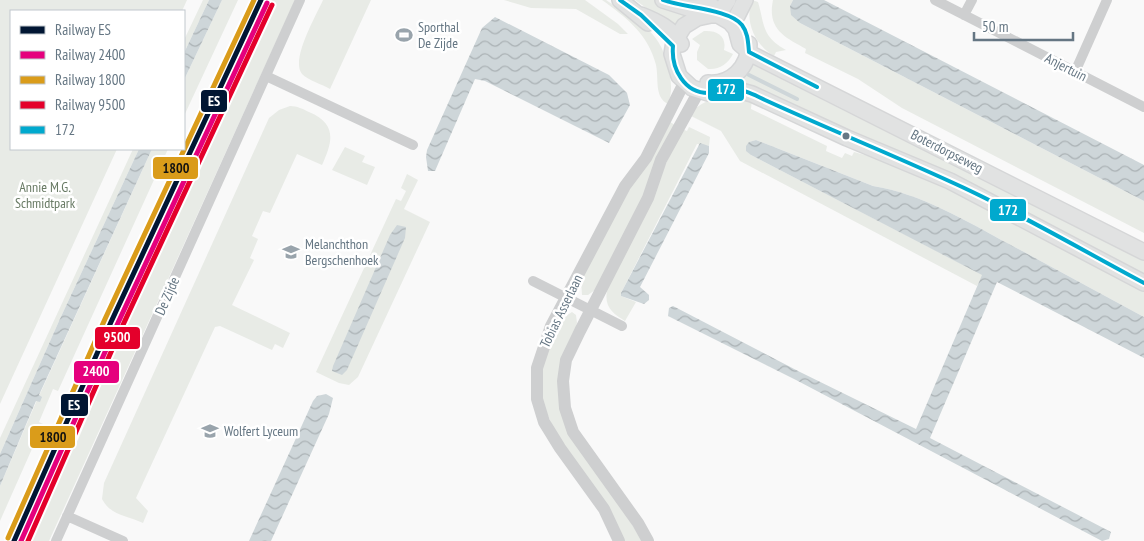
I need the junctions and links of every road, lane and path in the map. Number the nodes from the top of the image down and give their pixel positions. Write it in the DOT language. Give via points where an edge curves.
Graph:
graph roads {
  1 [pos="300,0"];
  2 [pos="620,0"];
  3 [pos="663,0"];
  4 [pos="745,0"];
  5 [pos="935,0"];
  6 [pos="972,0"];
  7 [pos="1107,0"];
  8 [pos="723,8"];
  9 [pos="964,14"];
  10 [pos="736,16"];
  11 [pos="675,42"];
  12 [pos="749,52"];
  13 [pos="1076,72"];
  14 [pos="266,76"];
  15 [pos="684,83"];
  16 [pos="701,87"];
  17 [pos="1144,107"];
  18 [pos="413,145"];
  19 [pos="1144,252"];
  20 [pos="533,281"];
  21 [pos="1144,282"];
  22 [pos="566,298"];
  23 [pos="591,310"];
  24 [pos="622,326"];
  25 [pos="67,516"];
  26 [pos="56,541"];
  27 [pos="123,541"];
  28 [pos="619,541"];
  29 [pos="648,541"];
  1 -- 14 [label="street, De Zijde"];
  2 -- 11 [label="main road"];
  3 -- 8 [label="main road" via="680,7"];
  4 -- 10 [label="main road"];
  5 -- 9 [label="street, Anjertuin"];
  6 -- 9 [label="street"];
  7 -- 13 [label="street"];
  8 -- 10 [label="main road"];
  8 -- 11 [label="main road" via="690,22"];
  8 -- 12 [label="main road" via="740,44"];
  9 -- 13 [label="street, Anjertuin"];
  10 -- 12 [label="main road" via="746,30"];
  11 -- 15 [label="main road" via="673,64"];
  11 -- 16 [label="main road" via="681,46 685,69"];
  12 -- 16 [label="main road" via="743,67 733,77"];
  12 -- 19 [label="main road, Boterdorpseweg"];
  13 -- 17 [label="street, Anjertuin"];
  14 -- 18 [label="street"];
  14 -- 25 [label="street, De Zijde"];
  15 -- 16 [label="main road"];
  15 -- 22 [label="street, Tobias Asserlaan" via="646,158 625,186"];
  16 -- 21 [label="main road, Boterdorpseweg" via="716,93 740,90 752,94 950,181"];
  16 -- 23 [label="street, Tobias Asserlaan" via="661,160 648,198"];
  20 -- 22 [label="street"];
  22 -- 23 [label="street"];
  22 -- 28 [label="street, Tobias Asserlaan" via="540,352 536,368 537,399 552,436 604,509"];
  23 -- 24 [label="street"];
  23 -- 29 [label="street, Tobias Asserlaan" via="566,360 562,381 565,408 583,448"];
  25 -- 26 [label="street, De Zijde"];
  25 -- 27 [label="street"];
}
